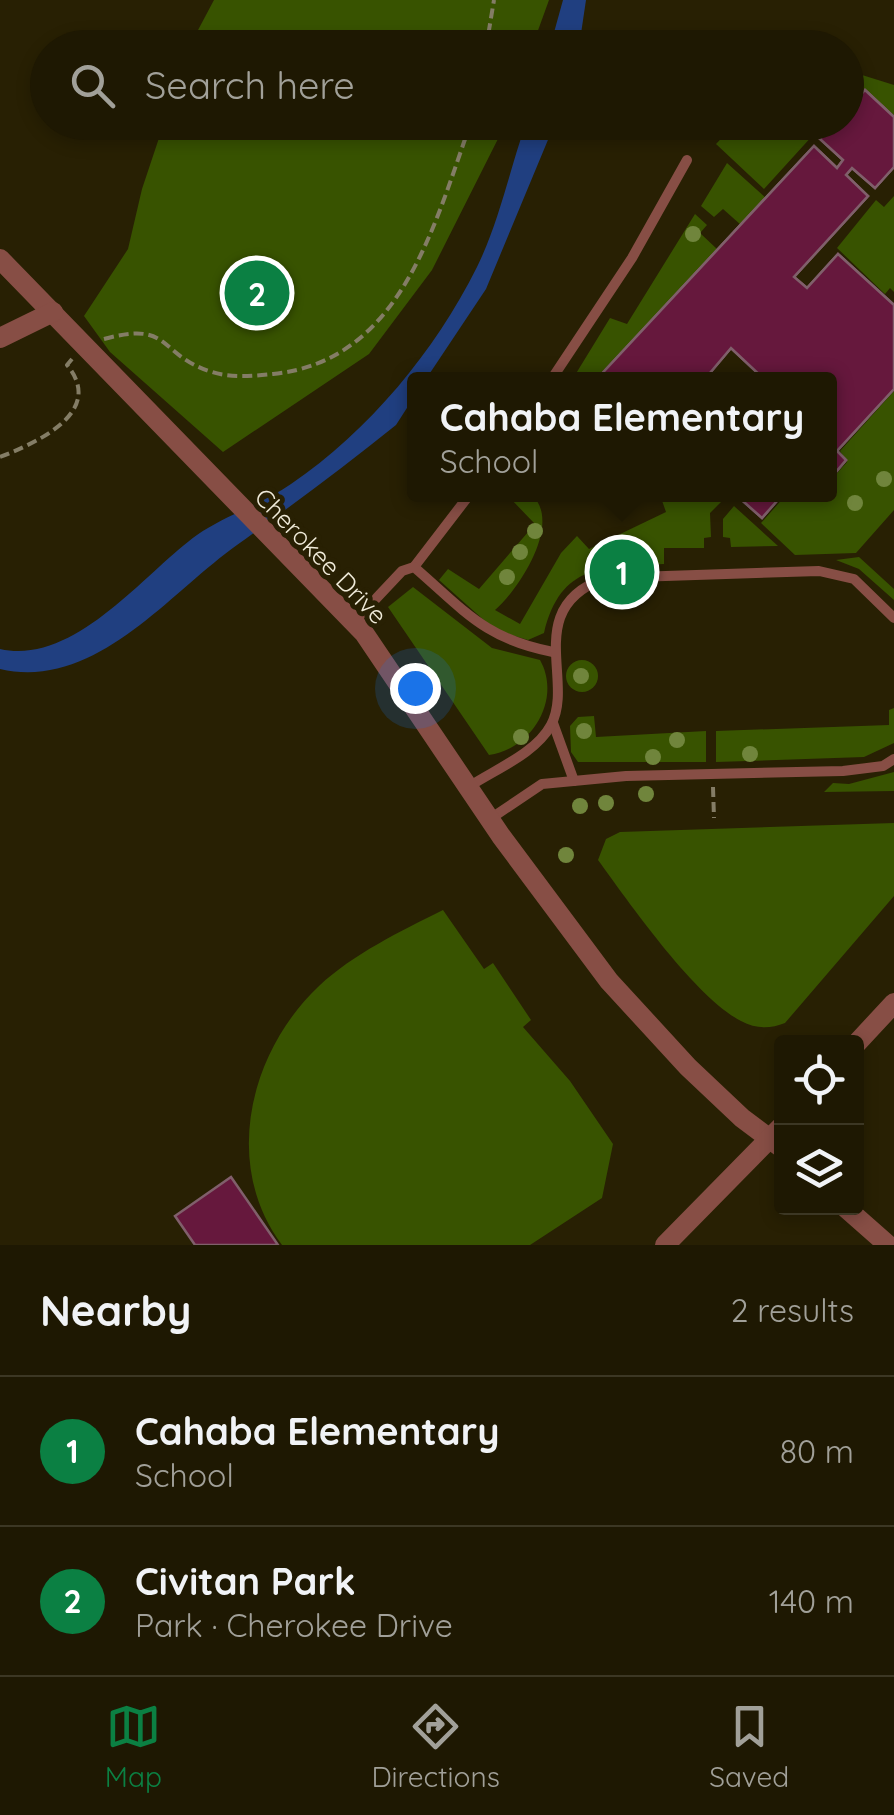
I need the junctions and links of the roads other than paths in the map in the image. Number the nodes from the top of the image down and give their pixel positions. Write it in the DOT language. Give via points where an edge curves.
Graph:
graph roads {
  1 [pos="686,160"];
  2 [pos="0,259"];
  3 [pos="53,312"];
  4 [pos="0,338"];
  5 [pos="556,372"];
  6 [pos="465,502"];
  7 [pos="418,570"];
  8 [pos="894,618"];
  9 [pos="354,622"];
  10 [pos="554,652"];
  11 [pos="552,723"];
  12 [pos="894,759"];
  13 [pos="574,780"];
  14 [pos="470,786"];
  15 [pos="490,818"];
  16 [pos="894,1003"];
  17 [pos="864,1035"];
  18 [pos="774,1134"];
  19 [pos="774,1141"];
  20 [pos="854,1215"];
  21 [pos="665,1245"];
  22 [pos="888,1245"];
  1 -- 5 [label="lane" via="632,258"];
  2 -- 3 [label="street, Cherokee Drive"];
  3 -- 4 [label="street"];
  3 -- 9 [label="street, Cherokee Drive"];
  6 -- 7 [label="lane"];
  7 -- 9 [label="lane" via="402,572"];
  7 -- 10 [label="lane" via="483,628 511,644"];
  8 -- 10 [label="lane" via="854,579 819,571 605,578 584,586 566,608"];
  9 -- 14 [label="street, Cherokee Drive"];
  10 -- 11 [label="lane"];
  11 -- 13 [label="lane"];
  11 -- 14 [label="lane" via="536,744"];
  12 -- 13 [label="lane" via="844,770"];
  13 -- 15 [label="lane" via="542,784"];
  14 -- 15 [label="street, Cherokee Drive"];
  15 -- 18 [label="street, Cherokee Drive" via="609,981 701,1080"];
  16 -- 17 [label="street"];
  19 -- 21 [label="street"];
  20 -- 22 [label="street"];
}
